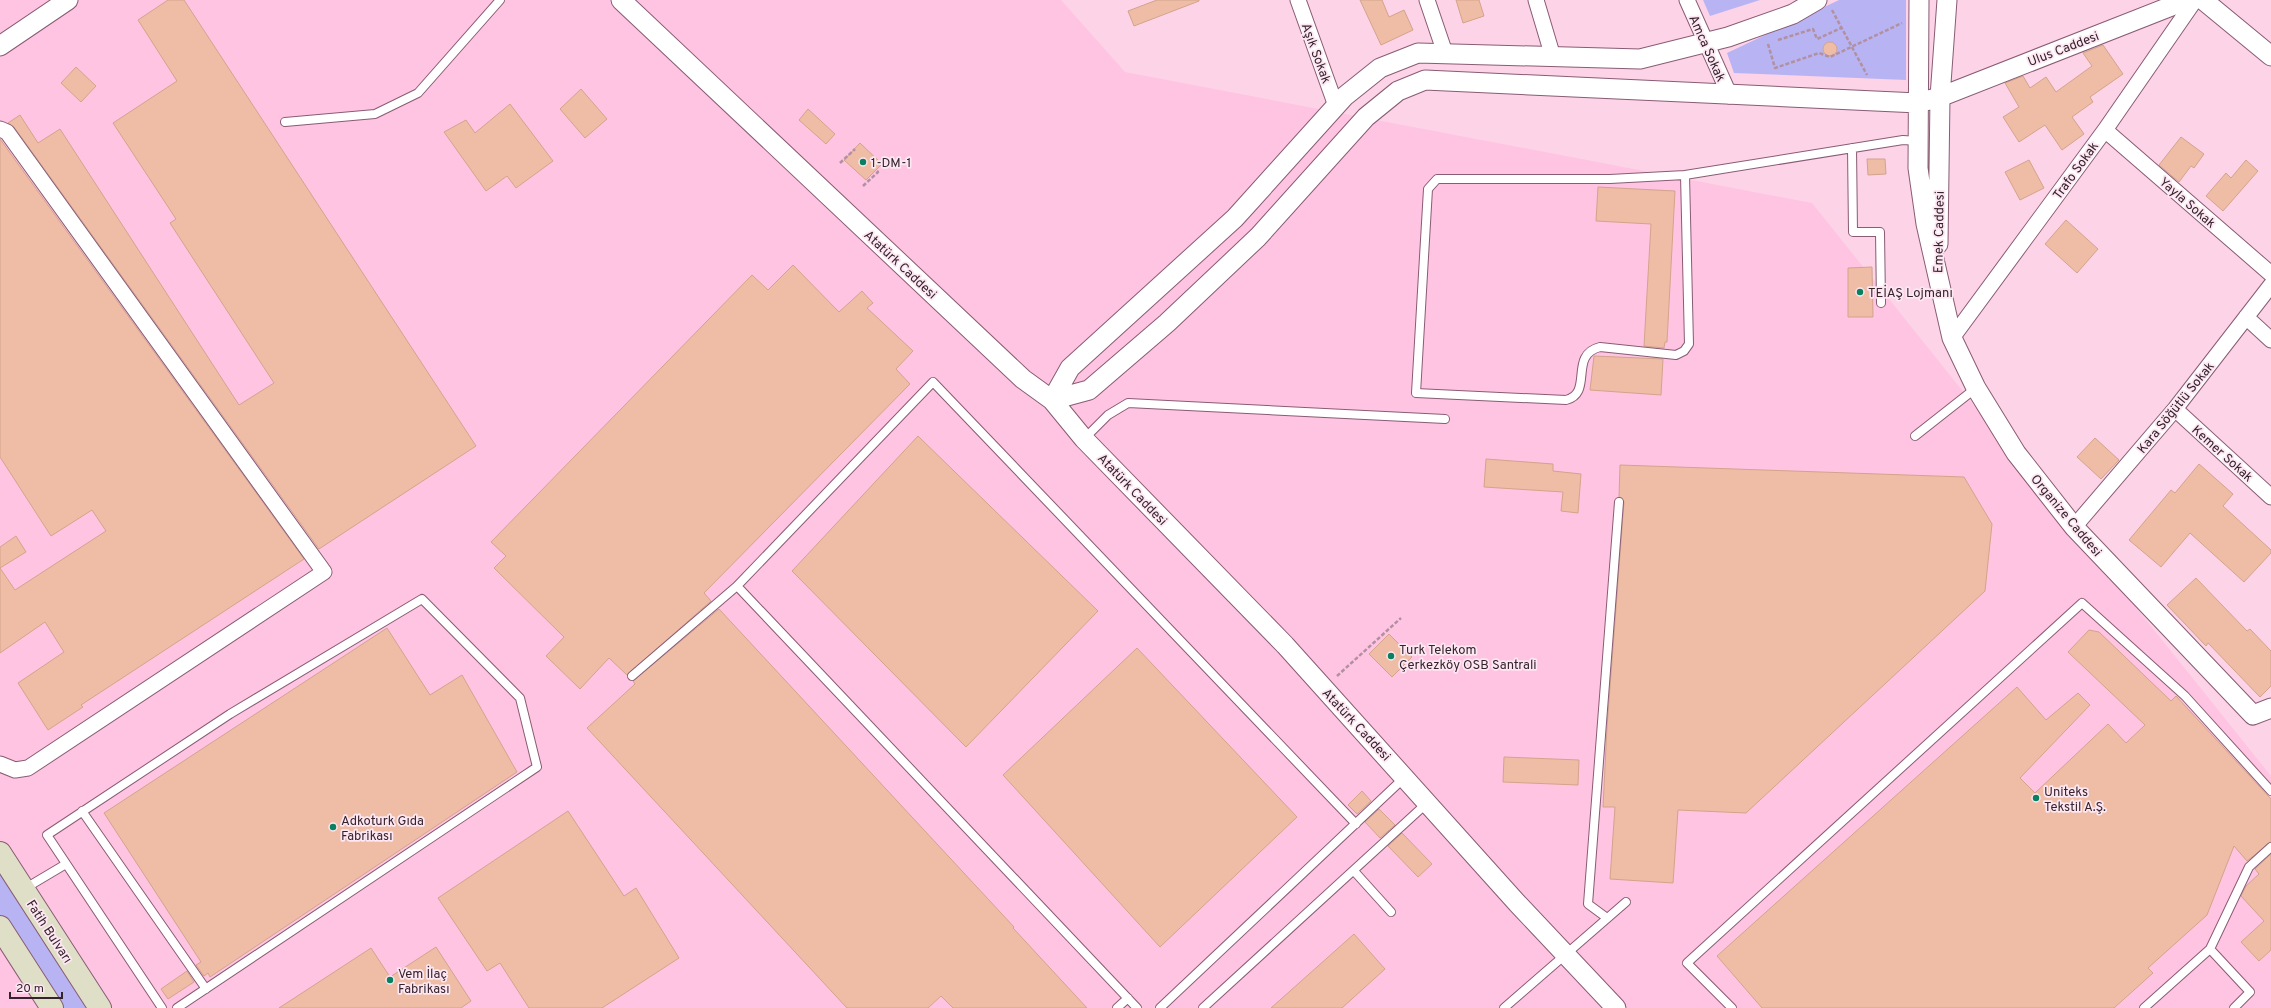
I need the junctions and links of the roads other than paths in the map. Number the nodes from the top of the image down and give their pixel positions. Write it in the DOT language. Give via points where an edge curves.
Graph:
graph roads {
  1 [pos="68,0"];
  2 [pos="500,0"];
  3 [pos="621,0"];
  4 [pos="1298,0"];
  5 [pos="1427,0"];
  6 [pos="1536,0"];
  7 [pos="1687,0"];
  8 [pos="1919,0"];
  9 [pos="1947,0"];
  10 [pos="2187,0"];
  11 [pos="2195,0"];
  12 [pos="2203,0"];
  13 [pos="1823,3"];
  14 [pos="1705,43"];
  15 [pos="0,46"];
  16 [pos="1444,53"];
  17 [pos="1553,56"];
  18 [pos="2271,56"];
  19 [pos="1730,96"];
  20 [pos="1940,97"];
  21 [pos="1918,103"];
  22 [pos="1336,106"];
  23 [pos="285,122"];
  24 [pos="0,129"];
  25 [pos="2105,130"];
  26 [pos="1918,141"];
  27 [pos="1852,148"];
  28 [pos="1685,175"];
  29 [pos="2271,274"];
  30 [pos="1937,280"];
  31 [pos="2271,285"];
  32 [pos="1881,303"];
  33 [pos="2246,316"];
  34 [pos="1952,338"];
  35 [pos="2271,340"];
  36 [pos="1976,388"];
  37 [pos="1052,400"];
  38 [pos="2175,409"];
  39 [pos="1445,419"];
  40 [pos="1916,436"];
  41 [pos="1084,439"];
  42 [pos="2271,496"];
  43 [pos="1619,502"];
  44 [pos="2074,527"];
  45 [pos="737,586"];
  46 [pos="632,676"];
  47 [pos="2271,708"];
  48 [pos="0,764"];
  49 [pos="1406,777"];
  50 [pos="2271,791"];
  51 [pos="1429,802"];
  52 [pos="82,811"];
  53 [pos="1356,824"];
  54 [pos="2271,847"];
  55 [pos="0,853"];
  56 [pos="66,864"];
  57 [pos="1354,871"];
  58 [pos="24,889"];
  59 [pos="1626,902"];
  60 [pos="1392,912"];
  61 [pos="1607,918"];
  62 [pos="0,927"];
  63 [pos="2210,949"];
  64 [pos="1565,954"];
  65 [pos="206,989"];
  66 [pos="1128,998"];
  67 [pos="52,1008"];
  68 [pos="100,1008"];
  69 [pos="162,1008"];
  70 [pos="178,1008"];
  71 [pos="1117,1008"];
  72 [pos="1137,1008"];
  73 [pos="1160,1008"];
  74 [pos="1203,1008"];
  75 [pos="1504,1008"];
  76 [pos="1616,1008"];
  77 [pos="1732,1008"];
  78 [pos="2144,1008"];
  79 [pos="2234,1008"];
  1 -- 15 [label="street"];
  2 -- 23 [label="lane" via="418,93 375,114"];
  3 -- 37 [label="street, Atatürk Caddesi" via="1023,379"];
  4 -- 22 [label="street, Aşık Sokak"];
  5 -- 16 [label="street"];
  6 -- 17 [label="street"];
  7 -- 14 [label="street, Amca Sokak"];
  8 -- 21 [label="street, Emek Caddesi"];
  9 -- 20 [label="street, Emek Caddesi"];
  10 -- 20 [label="street, Ulus Caddesi"];
  11 -- 25 [label="street, Trafo Sokak"];
  12 -- 18 [label="street"];
  13 -- 14 [label="street"];
  14 -- 17 [label="street" via="1640,59"];
  14 -- 19 [label="street, Amca Sokak"];
  16 -- 17 [label="street"];
  16 -- 22 [label="street" via="1418,53 1380,68"];
  19 -- 21 [label="street, Ulus Caddesi"];
  19 -- 37 [label="street, Ulus Caddesi" via="1425,80 1418,82 1398,92 1366,117 1258,237 1167,323 1089,390"];
  20 -- 21 [label="street, Ulus Caddesi"];
  20 -- 30 [label="street, Emek Caddesi"];
  21 -- 26 [label="street, Emek Caddesi"];
  22 -- 37 [label="street" via="1235,218 1070,368"];
  24 -- 48 [label="street" via="7,132 324,572 28,768 15,770"];
  25 -- 29 [label="street, Yayla Sokak"];
  25 -- 34 [label="street, Trafo Sokak"];
  26 -- 27 [label="lane" via="1904,140"];
  26 -- 30 [label="street, Emek Caddesi" via="1918,168"];
  27 -- 28 [label="lane"];
  27 -- 32 [label="lane" via="1854,232 1880,232"];
  28 -- 28 [label="lane" via="1689,344 1684,351 1676,355 1600,347 1592,349 1582,364 1578,393 1566,400 1416,393 1428,189 1437,179 1610,179"];
  30 -- 34 [label="street, Organize Caddesi"];
  31 -- 33 [label="street, Kara Söğütlü Sokak"];
  33 -- 35 [label="street"];
  33 -- 38 [label="street, Kara Söğütlü Sokak"];
  34 -- 36 [label="street, Organize Caddesi"];
  36 -- 40 [label="lane"];
  36 -- 44 [label="street, Organize Caddesi" via="2016,453"];
  37 -- 41 [label="street, Atatürk Caddesi"];
  38 -- 42 [label="street, Kemer Sokak"];
  38 -- 44 [label="street, Kara Söğütlü Sokak"];
  39 -- 41 [label="lane" via="1128,403 1108,415"];
  41 -- 49 [label="street, Atatürk Caddesi" via="1284,645"];
  43 -- 61 [label="lane" via="1588,904"];
  44 -- 47 [label="street, Organize Caddesi" via="2253,714"];
  45 -- 46 [label="lane"];
  45 -- 53 [label="lane" via="933,382"];
  45 -- 66 [label="lane"];
  49 -- 51 [label="street, Atatürk Caddesi"];
  49 -- 53 [label="lane"];
  50 -- 77 [label="lane" via="2185,696 2082,603 1687,963"];
  51 -- 57 [label="lane"];
  51 -- 64 [label="street, Atatürk Caddesi"];
  52 -- 56 [label="lane" via="47,835"];
  52 -- 65 [label="lane"];
  52 -- 65 [label="lane" via="230,714 422,599 520,698 537,767"];
  53 -- 73 [label="lane"];
  54 -- 63 [label="lane" via="2249,867"];
  55 -- 58 [label="main road, Fatih Bulvarı"];
  56 -- 58 [label="lane"];
  56 -- 69 [label="lane"];
  57 -- 60 [label="lane"];
  57 -- 74 [label="lane"];
  58 -- 68 [label="main road, Fatih Bulvarı"];
  59 -- 61 [label="lane"];
  61 -- 64 [label="lane"];
  62 -- 67 [label="main road"];
  63 -- 78 [label="lane"];
  63 -- 79 [label="lane" via="2250,992"];
  64 -- 75 [label="lane"];
  64 -- 76 [label="street, Atatürk Caddesi"];
  65 -- 70 [label="lane"];
  66 -- 71 [label="lane"];
  66 -- 72 [label="lane"];
}
